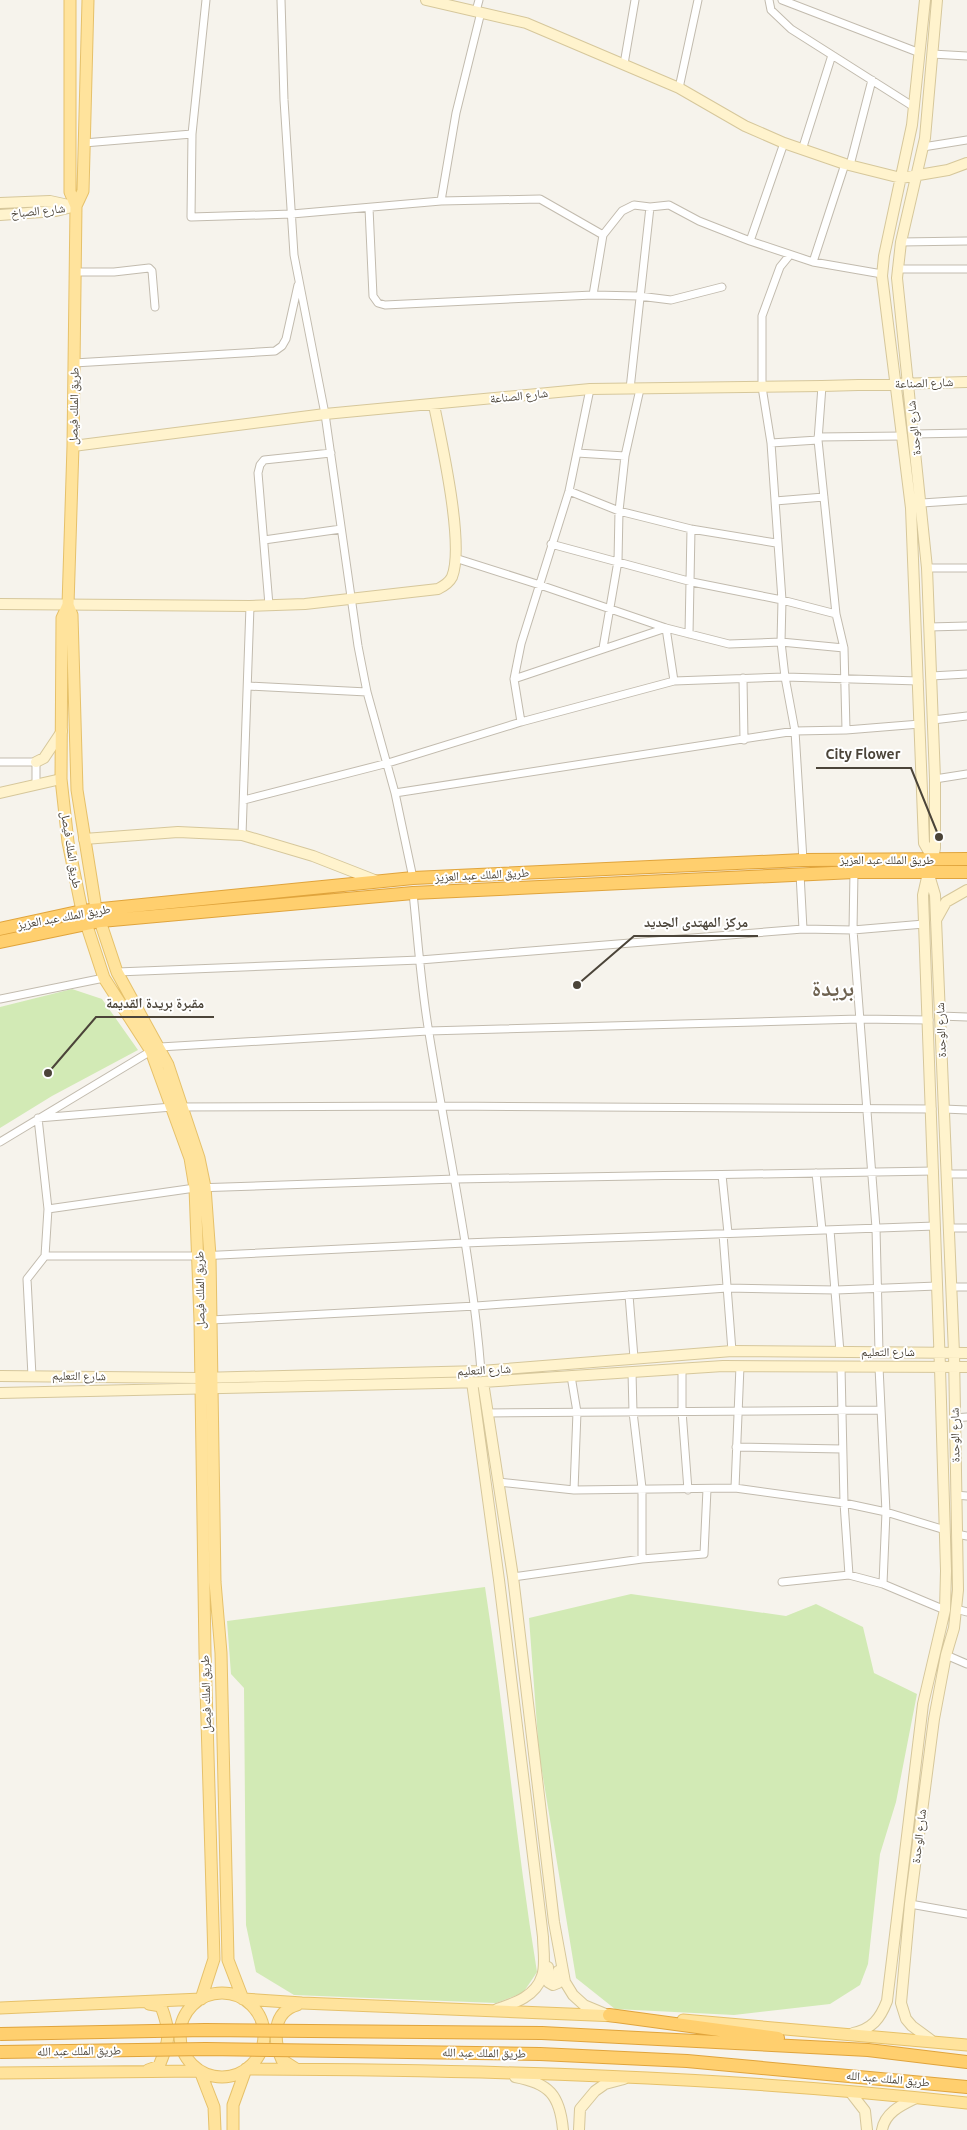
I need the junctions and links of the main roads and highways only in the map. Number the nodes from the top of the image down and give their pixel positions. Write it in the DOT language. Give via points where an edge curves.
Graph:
graph roads {
  1 [pos="70,0"];
  2 [pos="88,0"];
  3 [pos="76,206"];
  4 [pos="68,606"];
  5 [pos="967,859"];
  6 [pos="967,872"];
  7 [pos="99,915"];
  8 [pos="83,918"];
  9 [pos="0,929"];
  10 [pos="0,942"];
  11 [pos="155,1049"];
  12 [pos="204,1256"];
  13 [pos="206,1378"];
  14 [pos="206,1390"];
  15 [pos="201,1999"];
  16 [pos="243,1999"];
  17 [pos="135,2002"];
  18 [pos="302,2003"];
  19 [pos="0,2008"];
  20 [pos="609,2015"];
  21 [pos="0,2034"];
  22 [pos="967,2045"];
  23 [pos="868,2050"];
  24 [pos="0,2052"];
  25 [pos="967,2062"];
  26 [pos="246,2070"];
  27 [pos="297,2070"];
  28 [pos="200,2071"];
  29 [pos="142,2072"];
  30 [pos="0,2073"];
  31 [pos="967,2087"];
  32 [pos="967,2103"];
  33 [pos="215,2130"];
  34 [pos="233,2130"];
  1 -- 3 [label="main road, طريق الملك فيصل" via="70,192"];
  2 -- 3 [label="main road, طريق الملك فيصل" via="83,191"];
  3 -- 4 [label="main road, طريق الملك فيصل"];
  4 -- 7 [label="main road, طريق الملك فيصل" via="72,615 76,773 84,839"];
  4 -- 8 [label="main road, طريق الملك فيصل" via="62,618 62,779 68,842"];
  5 -- 7 [label="highway, طريق الملك عبد العزيز" via="803,860 414,878"];
  6 -- 7 [label="highway, طريق الملك عبد العزيز" via="800,874 413,893"];
  7 -- 8 [label="highway, طريق الملك عبد العزيز"];
  7 -- 11 [label="main road, طريق الملك فيصل" via="117,972"];
  8 -- 9 [label="highway, طريق الملك عبد العزيز"];
  8 -- 10 [label="highway, طريق الملك عبد العزيز"];
  8 -- 11 [label="main road, طريق الملك فيصل" via="104,978"];
  11 -- 12 [label="main road, طريق الملك فيصل" via="200,1158"];
  12 -- 13 [label="main road, طريق الملك فيصل"];
  12 -- 13 [label="main road, طريق الملك فيصل" via="212,1320"];
  13 -- 14 [label="main road, طريق الملك فيصل"];
  14 -- 15 [label="main road, طريق الملك فيصل" via="205,1653 214,1959"];
  14 -- 16 [label="main road, طريق الملك فيصل" via="221,1653 228,1960"];
  15 -- 16 [label="main road" via="222,1993"];
  15 -- 17 [label="main road"];
  15 -- 28 [label="main road" via="190,2008 180,2035 186,2055"];
  16 -- 18 [label="main road"];
  16 -- 26 [label="main road" via="260,2016 264,2039 255,2061"];
  17 -- 19 [label="main road"];
  17 -- 29 [label="main road" via="161,2006 169,2042 159,2066"];
  18 -- 20 [label="main road"];
  18 -- 27 [label="main road" via="287,2008 279,2018 276,2040 282,2060"];
  20 -- 22 [label="main road"];
  20 -- 23 [label="highway"];
  21 -- 23 [label="highway, طريق الملك عبد الله, bridge" via="205,2030 542,2033"];
  23 -- 25 [label="highway, طريق الملك عبد الله"];
  24 -- 31 [label="highway, طريق الملك عبد الله, bridge" via="206,2049 540,2054 687,2061"];
  26 -- 27 [label="main road, طريق الملك عبد الله"];
  26 -- 28 [label="main road" via="223,2077"];
  26 -- 34 [label="main road" via="233,2105"];
  27 -- 32 [label="main road, طريق الملك عبد الله" via="636,2076"];
  28 -- 29 [label="main road, طريق الملك عبد الله"];
  28 -- 33 [label="main road" via="214,2107"];
  29 -- 30 [label="main road, طريق الملك عبد الله"];
}
